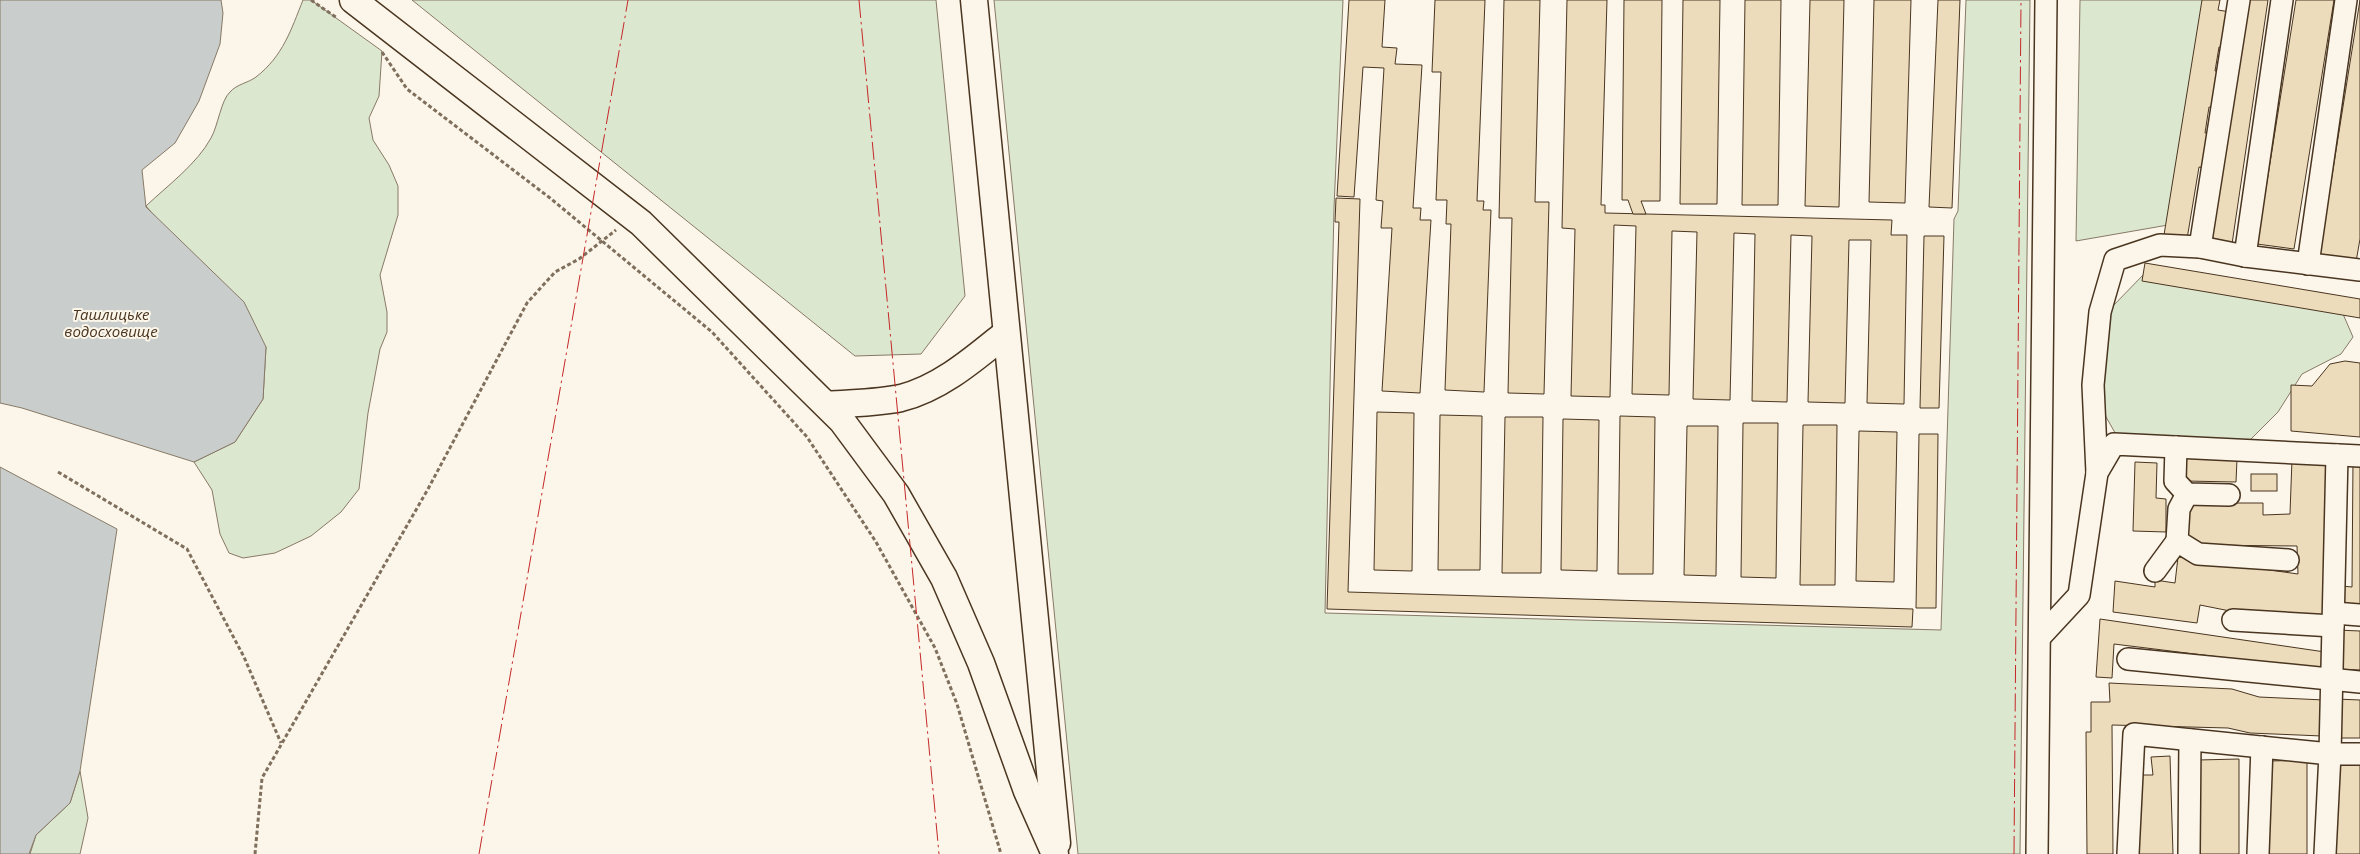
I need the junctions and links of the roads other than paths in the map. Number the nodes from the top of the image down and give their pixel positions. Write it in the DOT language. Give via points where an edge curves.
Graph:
graph roads {
  1 [pos="974,0"];
  2 [pos="2046,0"];
  3 [pos="2238,0"];
  4 [pos="2282,0"];
  5 [pos="2346,0"];
  6 [pos="347,10"];
  7 [pos="2200,247"];
  8 [pos="2245,256"];
  9 [pos="2308,264"];
  10 [pos="2360,270"];
  11 [pos="1006,333"];
  12 [pos="828,405"];
  13 [pos="2176,447"];
  14 [pos="2337,454"];
  15 [pos="2360,456"];
  16 [pos="2097,473"];
  17 [pos="2188,494"];
  18 [pos="2230,495"];
  19 [pos="2177,541"];
  20 [pos="2288,560"];
  21 [pos="2155,570"];
  22 [pos="2360,615"];
  23 [pos="2233,620"];
  24 [pos="2334,620"];
  25 [pos="2040,637"];
  26 [pos="2128,659"];
  27 [pos="2331,680"];
  28 [pos="2360,682"];
  29 [pos="2190,740"];
  30 [pos="2262,747"];
  31 [pos="2330,754"];
  32 [pos="2360,754"];
  33 [pos="1055,854"];
  34 [pos="1058,854"];
  35 [pos="2038,854"];
  36 [pos="2128,854"];
  37 [pos="2189,854"];
  38 [pos="2258,854"];
  39 [pos="2325,854"];
  1 -- 11 [label="main road"];
  2 -- 25 [label="street"];
  3 -- 7 [label="street"];
  4 -- 8 [label="street"];
  5 -- 9 [label="street"];
  6 -- 12 [label="main road" via="633,216"];
  7 -- 8 [label="street"];
  7 -- 16 [label="street" via="2160,245 2115,260 2100,312 2093,385"];
  8 -- 9 [label="street"];
  9 -- 10 [label="street"];
  11 -- 12 [label="main road" via="965,365 912,394 883,401"];
  11 -- 34 [label="main road"];
  12 -- 33 [label="main road" via="885,477 944,578 981,663 1026,791"];
  13 -- 14 [label="street"];
  13 -- 16 [label="street" via="2114,444"];
  13 -- 17 [label="street" via="2175,480"];
  14 -- 15 [label="street"];
  14 -- 24 [label="street"];
  16 -- 25 [label="street" via="2079,595"];
  17 -- 18 [label="street"];
  17 -- 19 [label="street" via="2178,510"];
  19 -- 20 [label="street" via="2198,554"];
  19 -- 21 [label="street"];
  22 -- 24 [label="street"];
  23 -- 24 [label="street"];
  24 -- 27 [label="street"];
  25 -- 35 [label="street"];
  26 -- 27 [label="street"];
  27 -- 28 [label="street"];
  27 -- 31 [label="street"];
  29 -- 30 [label="street"];
  29 -- 36 [label="street" via="2134,734"];
  29 -- 37 [label="street"];
  30 -- 31 [label="street"];
  30 -- 38 [label="street"];
  31 -- 32 [label="street"];
  31 -- 39 [label="street"];
}
